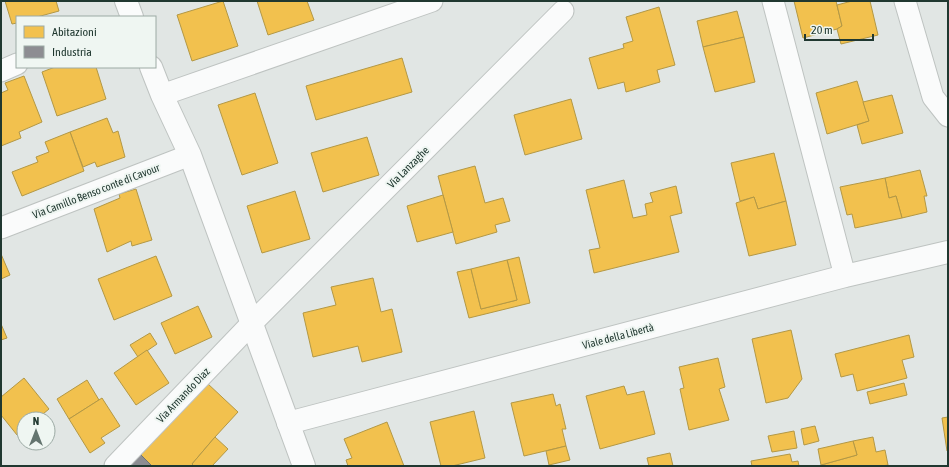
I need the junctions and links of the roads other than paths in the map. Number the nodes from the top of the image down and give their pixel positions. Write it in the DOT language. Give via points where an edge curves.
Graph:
graph roads {
  1 [pos="126,1"];
  2 [pos="432,1"];
  3 [pos="773,1"];
  4 [pos="905,1"];
  5 [pos="563,11"];
  6 [pos="132,16"];
  7 [pos="16,64"];
  8 [pos="151,68"];
  9 [pos="1,71"];
  10 [pos="162,94"];
  11 [pos="948,116"];
  12 [pos="190,155"];
  13 [pos="1,228"];
  14 [pos="948,252"];
  15 [pos="845,276"];
  16 [pos="252,323"];
  17 [pos="288,423"];
  18 [pos="115,466"];
  19 [pos="304,466"];
  1 -- 6 [label="street"];
  2 -- 10 [label="street"];
  3 -- 15 [label="street"];
  4 -- 11 [label="street" via="933,97"];
  5 -- 16 [label="street, Via Lanzaghe"];
  7 -- 9 [label="street"];
  8 -- 10 [label="street"];
  10 -- 12 [label="street"];
  12 -- 13 [label="street, Via Camillo Benso conte di Cavour"];
  12 -- 16 [label="street"];
  14 -- 15 [label="street, Viale della Libertà"];
  15 -- 17 [label="street, Viale della Libertà"];
  16 -- 17 [label="street"];
  16 -- 18 [label="street, Via Armando Diaz"];
  17 -- 19 [label="street"];
}
